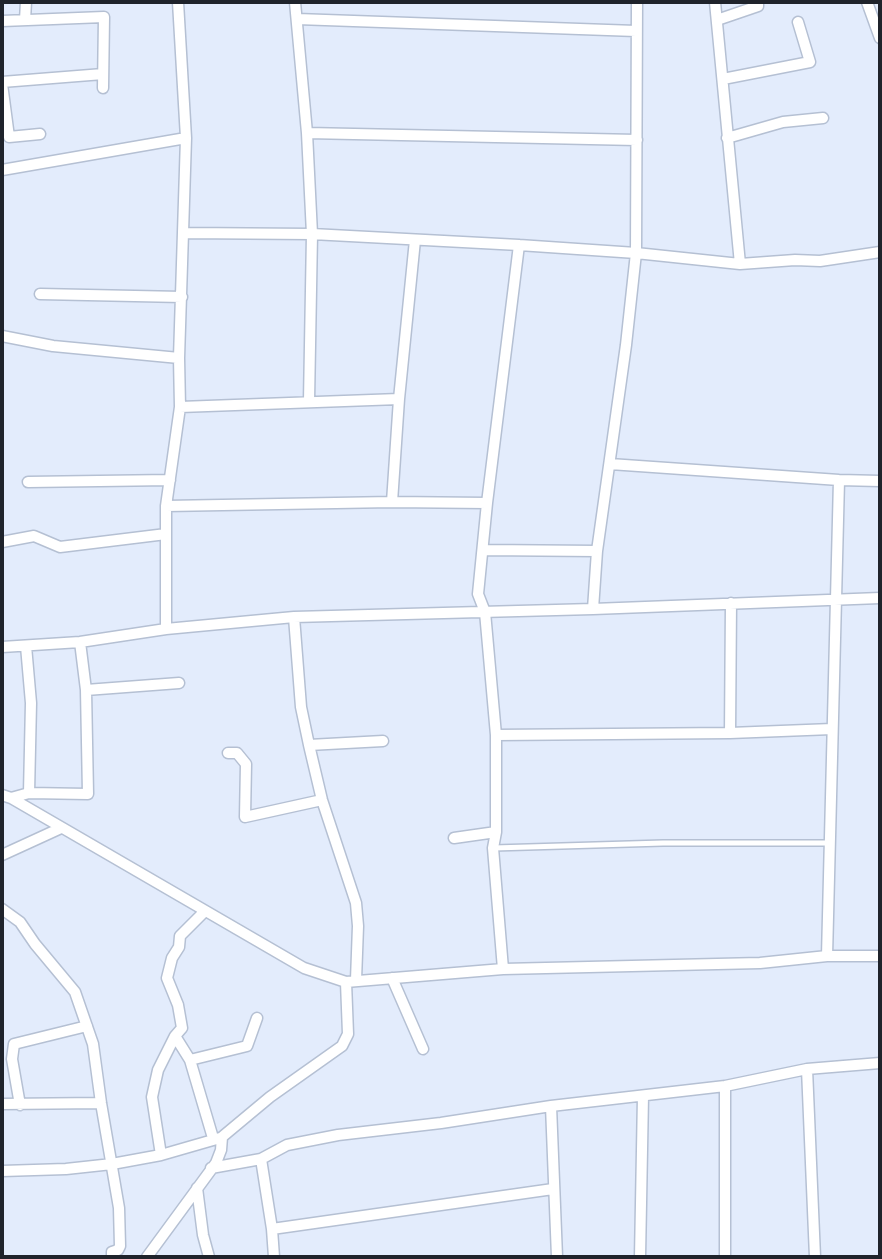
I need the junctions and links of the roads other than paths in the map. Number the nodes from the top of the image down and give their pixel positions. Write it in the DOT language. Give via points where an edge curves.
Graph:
graph roads {
  1 [pos="26,2"];
  2 [pos="178,2"];
  3 [pos="295,2"];
  4 [pos="637,2"];
  5 [pos="715,2"];
  6 [pos="758,2"];
  7 [pos="867,2"];
  8 [pos="297,19"];
  9 [pos="25,20"];
  10 [pos="717,20"];
  11 [pos="2,21"];
  12 [pos="798,22"];
  13 [pos="636,31"];
  14 [pos="880,38"];
  15 [pos="103,74"];
  16 [pos="723,79"];
  17 [pos="2,83"];
  18 [pos="103,88"];
  19 [pos="823,118"];
  20 [pos="307,133"];
  21 [pos="40,134"];
  22 [pos="186,138"];
  23 [pos="727,138"];
  24 [pos="637,140"];
  25 [pos="2,170"];
  26 [pos="184,233"];
  27 [pos="312,234"];
  28 [pos="415,240"];
  29 [pos="519,245"];
  30 [pos="880,252"];
  31 [pos="636,253"];
  32 [pos="740,264"];
  33 [pos="40,294"];
  34 [pos="182,297"];
  35 [pos="2,336"];
  36 [pos="179,358"];
  37 [pos="399,399"];
  38 [pos="309,401"];
  39 [pos="180,407"];
  40 [pos="610,464"];
  41 [pos="170,480"];
  42 [pos="839,480"];
  43 [pos="880,481"];
  44 [pos="28,482"];
  45 [pos="392,502"];
  46 [pos="487,503"];
  47 [pos="166,506"];
  48 [pos="166,534"];
  49 [pos="2,542"];
  50 [pos="484,550"];
  51 [pos="597,551"];
  52 [pos="880,598"];
  53 [pos="837,599"];
  54 [pos="731,603"];
  55 [pos="593,609"];
  56 [pos="485,612"];
  57 [pos="294,617"];
  58 [pos="166,629"];
  59 [pos="80,642"];
  60 [pos="26,646"];
  61 [pos="2,647"];
  62 [pos="179,683"];
  63 [pos="86,690"];
  64 [pos="832,729"];
  65 [pos="730,733"];
  66 [pos="496,735"];
  67 [pos="383,741"];
  68 [pos="309,745"];
  69 [pos="228,753"];
  70 [pos="29,793"];
  71 [pos="7,796"];
  72 [pos="322,800"];
  73 [pos="61,828"];
  74 [pos="496,832"];
  75 [pos="454,838"];
  76 [pos="829,843"];
  77 [pos="493,848"];
  78 [pos="2,855"];
  79 [pos="2,909"];
  80 [pos="205,911"];
  81 [pos="827,956"];
  82 [pos="880,956"];
  83 [pos="503,969"];
  84 [pos="392,978"];
  85 [pos="351,981"];
  86 [pos="257,1018"];
  87 [pos="87,1026"];
  88 [pos="175,1036"];
  89 [pos="423,1049"];
  90 [pos="190,1060"];
  91 [pos="880,1063"];
  92 [pos="807,1069"];
  93 [pos="725,1086"];
  94 [pos="643,1096"];
  95 [pos="101,1103"];
  96 [pos="2,1104"];
  97 [pos="20,1105"];
  98 [pos="551,1106"];
  99 [pos="217,1138"];
  100 [pos="161,1155"];
  101 [pos="261,1159"];
  102 [pos="112,1164"];
  103 [pos="211,1168"];
  104 [pos="2,1171"];
  105 [pos="197,1188"];
  106 [pos="553,1189"];
  107 [pos="272,1229"];
  108 [pos="150,1256"];
  109 [pos="112,1257"];
  110 [pos="209,1257"];
  111 [pos="274,1257"];
  112 [pos="557,1257"];
  113 [pos="640,1257"];
  114 [pos="725,1257"];
  115 [pos="815,1257"];
  1 -- 9 [label="street"];
  2 -- 22 [label="street"];
  3 -- 8 [label="street"];
  4 -- 13 [label="street"];
  5 -- 10 [label="street"];
  6 -- 10 [label="street"];
  7 -- 14 [label="street"];
  8 -- 13 [label="street"];
  8 -- 20 [label="street"];
  9 -- 11 [label="street"];
  9 -- 15 [label="street" via="104,17"];
  10 -- 16 [label="street"];
  12 -- 16 [label="street" via="810,62"];
  13 -- 24 [label="street"];
  15 -- 17 [label="street"];
  15 -- 18 [label="street"];
  16 -- 23 [label="street"];
  17 -- 21 [label="street" via="9,137"];
  19 -- 23 [label="street" via="783,122"];
  20 -- 24 [label="street"];
  20 -- 27 [label="street"];
  22 -- 25 [label="street"];
  22 -- 26 [label="street"];
  23 -- 32 [label="street"];
  24 -- 31 [label="street"];
  26 -- 27 [label="street"];
  26 -- 34 [label="street"];
  27 -- 28 [label="street"];
  27 -- 38 [label="street"];
  28 -- 29 [label="street"];
  28 -- 37 [label="street"];
  29 -- 31 [label="street"];
  29 -- 46 [label="street"];
  30 -- 32 [label="street"];
  31 -- 32 [label="street"];
  31 -- 40 [label="street"];
  33 -- 34 [label="street"];
  34 -- 36 [label="street"];
  35 -- 36 [label="street"];
  36 -- 39 [label="street"];
  37 -- 38 [label="street"];
  37 -- 45 [label="street"];
  38 -- 39 [label="street"];
  39 -- 41 [label="street"];
  40 -- 42 [label="street"];
  40 -- 51 [label="street"];
  41 -- 44 [label="street"];
  41 -- 47 [label="street"];
  42 -- 43 [label="street"];
  42 -- 53 [label="street"];
  45 -- 46 [label="street"];
  45 -- 47 [label="street"];
  46 -- 50 [label="street"];
  47 -- 48 [label="street"];
  48 -- 49 [label="street" via="60,547 34,536"];
  48 -- 58 [label="street"];
  50 -- 51 [label="street"];
  50 -- 56 [label="street" via="478,594"];
  51 -- 55 [label="street"];
  52 -- 53 [label="street"];
  53 -- 54 [label="street"];
  53 -- 64 [label="street"];
  54 -- 55 [label="street"];
  54 -- 65 [label="street"];
  55 -- 56 [label="street"];
  56 -- 57 [label="street"];
  56 -- 66 [label="street"];
  57 -- 58 [label="street"];
  57 -- 68 [label="street"];
  58 -- 59 [label="street"];
  59 -- 60 [label="street"];
  59 -- 63 [label="street"];
  60 -- 61 [label="street"];
  60 -- 70 [label="street"];
  62 -- 63 [label="street"];
  63 -- 70 [label="street" via="88,794"];
  64 -- 65 [label="street"];
  64 -- 76 [label="street"];
  65 -- 66 [label="street"];
  66 -- 74 [label="street"];
  67 -- 68 [label="street"];
  68 -- 72 [label="street"];
  69 -- 72 [label="street" via="237,753 246,764 245,817"];
  70 -- 71 [label="street"];
  71 -- 73 [label="street"];
  72 -- 85 [label="street" via="356,903"];
  73 -- 78 [label="street"];
  73 -- 80 [label="street"];
  74 -- 75 [label="street"];
  74 -- 77 [label="street"];
  76 -- 77 [label="lane"];
  76 -- 81 [label="street"];
  77 -- 83 [label="street"];
  79 -- 87 [label="street" via="20,922 75,992"];
  80 -- 85 [label="street" via="304,968"];
  80 -- 88 [label="street" via="180,936 167,978 182,1028"];
  81 -- 82 [label="street"];
  81 -- 83 [label="street" via="760,963"];
  83 -- 84 [label="street"];
  84 -- 85 [label="street"];
  84 -- 89 [label="street"];
  85 -- 99 [label="street" via="348,1034 342,1046"];
  86 -- 90 [label="street" via="247,1046"];
  87 -- 95 [label="street"];
  87 -- 97 [label="street" via="14,1044"];
  88 -- 90 [label="street"];
  88 -- 100 [label="street" via="152,1097"];
  90 -- 99 [label="street"];
  91 -- 92 [label="street"];
  92 -- 93 [label="street"];
  92 -- 115 [label="street"];
  93 -- 94 [label="street"];
  93 -- 114 [label="street"];
  94 -- 98 [label="street"];
  94 -- 113 [label="street"];
  95 -- 97 [label="street"];
  95 -- 102 [label="street"];
  96 -- 97 [label="street"];
  98 -- 101 [label="street" via="304,1141"];
  98 -- 106 [label="street"];
  99 -- 100 [label="street"];
  99 -- 103 [label="street" via="221,1150"];
  100 -- 102 [label="street"];
  101 -- 103 [label="street"];
  101 -- 107 [label="street"];
  102 -- 104 [label="street"];
  102 -- 109 [label="street" via="120,1246"];
  103 -- 105 [label="street"];
  105 -- 108 [label="street"];
  105 -- 110 [label="street"];
  106 -- 107 [label="street"];
  106 -- 112 [label="street"];
  107 -- 111 [label="street"];
}
